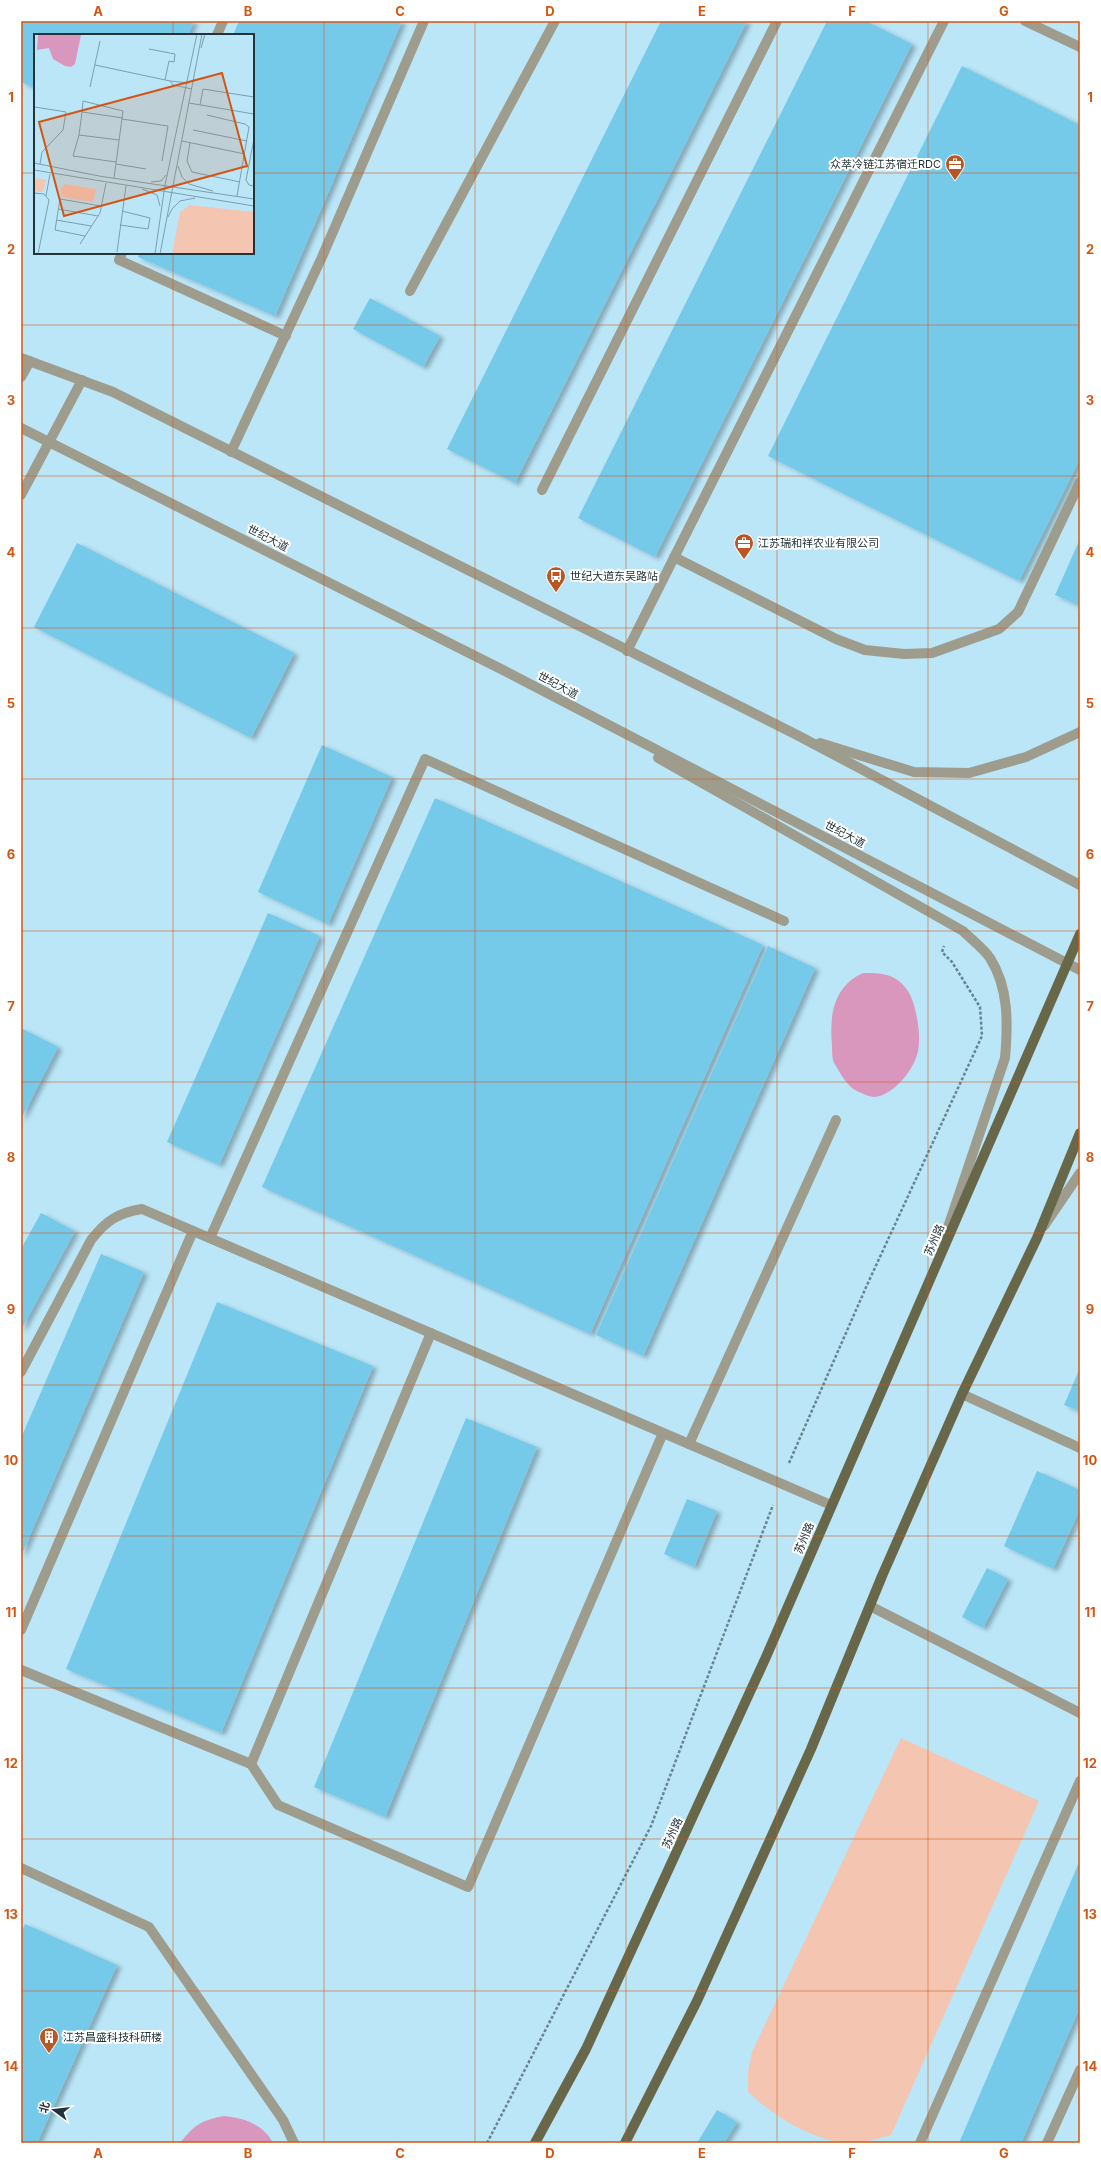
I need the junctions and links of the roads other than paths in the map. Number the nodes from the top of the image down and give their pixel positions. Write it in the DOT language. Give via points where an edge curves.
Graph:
graph roads {
  1 [pos="223,21"];
  2 [pos="424,21"];
  3 [pos="555,21"];
  4 [pos="777,21"];
  5 [pos="944,21"];
  6 [pos="1025,21"];
  7 [pos="217,34"];
  8 [pos="1080,47"];
  9 [pos="122,254"];
  10 [pos="410,291"];
  11 [pos="286,336"];
  12 [pos="25,359"];
  13 [pos="21,378"];
  14 [pos="82,380"];
  15 [pos="21,428"];
  16 [pos="48,442"];
  17 [pos="231,452"];
  18 [pos="1080,482"];
  19 [pos="542,490"];
  20 [pos="21,495"];
  21 [pos="674,557"];
  22 [pos="627,650"];
  23 [pos="503,670"];
  24 [pos="1080,732"];
  25 [pos="797,735"];
  26 [pos="1080,885"];
  27 [pos="784,921"];
  28 [pos="1080,934"];
  29 [pos="1068,964"];
  30 [pos="1080,970"];
  31 [pos="836,1120"];
  32 [pos="1080,1133"];
  33 [pos="1080,1173"];
  34 [pos="193,1231"];
  35 [pos="210,1238"];
  36 [pos="1037,1238"];
  37 [pos="928,1283"];
  38 [pos="431,1333"];
  39 [pos="21,1372"];
  40 [pos="962,1394"];
  41 [pos="663,1433"];
  42 [pos="689,1444"];
  43 [pos="1080,1448"];
  44 [pos="831,1505"];
  45 [pos="870,1606"];
  46 [pos="21,1630"];
  47 [pos="21,1670"];
  48 [pos="1080,1713"];
  49 [pos="251,1764"];
  50 [pos="1080,1781"];
  51 [pos="21,1868"];
  52 [pos="1080,2070"];
  53 [pos="294,2143"];
  54 [pos="535,2143"];
  55 [pos="625,2143"];
  56 [pos="920,2143"];
  57 [pos="1047,2143"];
  1 -- 7 [label="street"];
  2 -- 11 [label="street"];
  3 -- 10 [label="street"];
  4 -- 19 [label="street"];
  5 -- 21 [label="street"];
  6 -- 8 [label="street"];
  9 -- 11 [label="street" via="119,260"];
  11 -- 17 [label="street"];
  12 -- 13 [label="street"];
  12 -- 14 [label="street"];
  14 -- 16 [label="street"];
  14 -- 17 [label="street" via="112,392"];
  15 -- 16 [label="street, 世纪大道"];
  16 -- 20 [label="street"];
  16 -- 23 [label="street, 世纪大道"];
  17 -- 22 [label="street"];
  18 -- 21 [label="street" via="1018,612 999,629 932,653 904,654 865,650 836,640"];
  21 -- 22 [label="street"];
  22 -- 25 [label="street"];
  23 -- 29 [label="street, 世纪大道"];
  23 -- 37 [label="street" via="963,931 990,958 1005,993 1005,1058"];
  24 -- 25 [label="street" via="1026,757 969,773 914,772"];
  25 -- 26 [label="street"];
  27 -- 35 [label="street" via="425,759"];
  28 -- 29 [label="main road, 苏州路"];
  29 -- 30 [label="street, 世纪大道"];
  29 -- 37 [label="main road, 苏州路"];
  31 -- 42 [label="street"];
  32 -- 36 [label="main road"];
  33 -- 36 [label="street"];
  34 -- 35 [label="street"];
  34 -- 39 [label="street" via="142,1209 124,1212 103,1224 91,1240"];
  34 -- 46 [label="street"];
  35 -- 38 [label="street"];
  36 -- 40 [label="main road"];
  37 -- 44 [label="main road, 苏州路"];
  38 -- 41 [label="street"];
  38 -- 49 [label="street"];
  40 -- 43 [label="street"];
  40 -- 45 [label="main road"];
  41 -- 42 [label="street"];
  41 -- 49 [label="street" via="468,1887 278,1805"];
  42 -- 44 [label="street"];
  44 -- 54 [label="main road, 苏州路" via="766,1657 586,2049"];
  45 -- 48 [label="street"];
  45 -- 55 [label="main road" via="811,1749 700,1994"];
  47 -- 49 [label="street"];
  50 -- 56 [label="street"];
  51 -- 53 [label="street" via="149,1927 282,2120"];
  52 -- 57 [label="street"];
}
